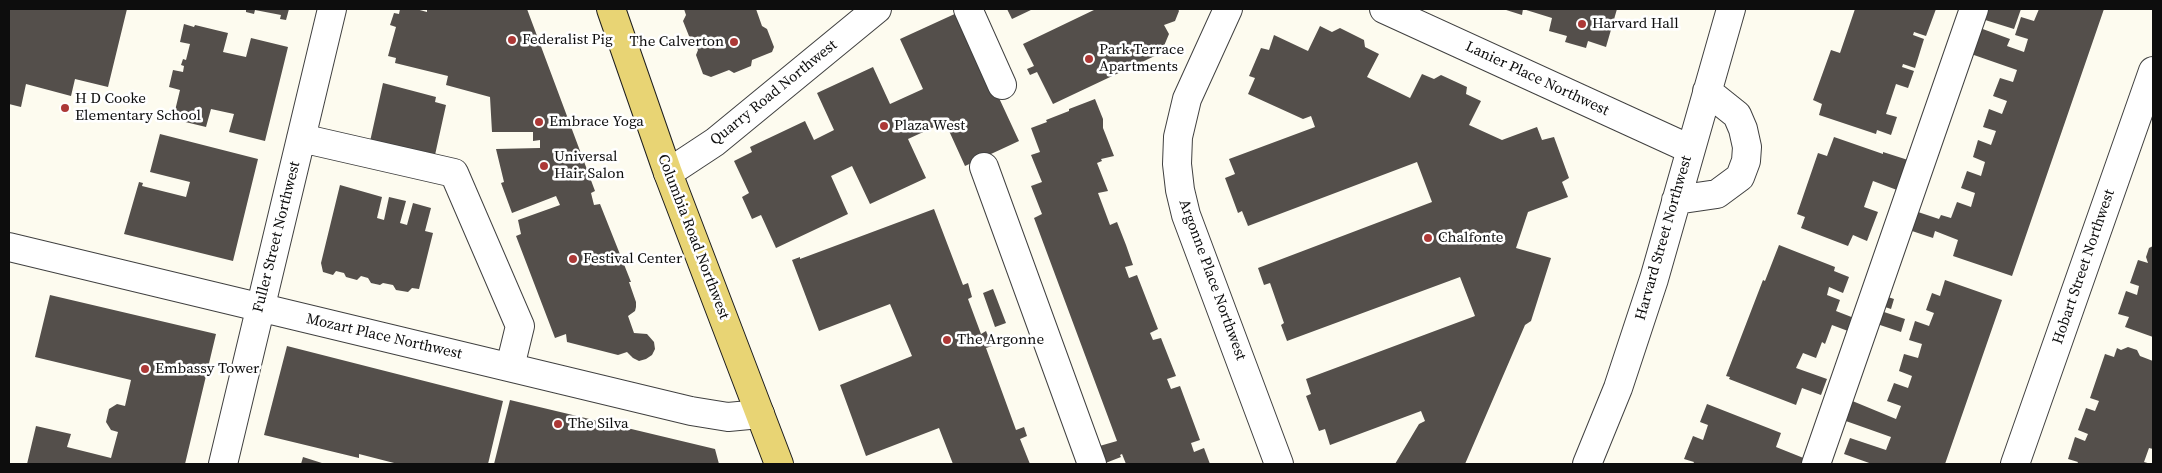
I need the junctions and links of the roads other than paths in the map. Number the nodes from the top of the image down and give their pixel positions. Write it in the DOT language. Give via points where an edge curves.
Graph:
graph roads {
  1 [pos="332,9"];
  2 [pos="611,9"];
  3 [pos="877,9"];
  4 [pos="968,9"];
  5 [pos="1228,9"];
  6 [pos="1384,9"];
  7 [pos="1730,9"];
  8 [pos="1974,9"];
  9 [pos="2153,71"];
  10 [pos="1002,85"];
  11 [pos="1707,91"];
  12 [pos="302,138"];
  13 [pos="1690,149"];
  14 [pos="984,167"];
  15 [pos="668,173"];
  16 [pos="1676,200"];
  17 [pos="9,247"];
  18 [pos="260,308"];
  19 [pos="510,367"];
  20 [pos="760,414"];
  21 [pos="223,464"];
  22 [pos="779,464"];
  23 [pos="1092,464"];
  24 [pos="1279,464"];
  25 [pos="1587,464"];
  26 [pos="1816,464"];
  27 [pos="2015,464"];
  1 -- 12 [label="street, Fuller Street Northwest"];
  2 -- 15 [label="main road, Columbia Road Northwest"];
  3 -- 15 [label="street, Quarry Road Northwest" via="715,142"];
  4 -- 10 [label="street"];
  5 -- 24 [label="street, Argonne Place Northwest" via="1192,87 1183,116 1177,150 1180,190 1186,215"];
  6 -- 13 [label="street, Lanier Place Northwest"];
  7 -- 11 [label="street, Harvard Street Northwest"];
  8 -- 26 [label="street"];
  9 -- 27 [label="street, Hobart Street Northwest"];
  11 -- 13 [label="street, Harvard Street Northwest"];
  11 -- 16 [label="street" via="1737,115 1745,138 1746,160 1740,177 1717,194"];
  12 -- 18 [label="street, Fuller Street Northwest"];
  12 -- 19 [label="street" via="454,172 520,326"];
  13 -- 16 [label="street, Harvard Street Northwest"];
  14 -- 23 [label="street"];
  15 -- 20 [label="main road, Columbia Road Northwest"];
  16 -- 25 [label="street, Harvard Street Northwest" via="1618,388"];
  17 -- 18 [label="street, Mozart Place Northwest"];
  18 -- 19 [label="street, Mozart Place Northwest"];
  18 -- 21 [label="street, Fuller Street Northwest"];
  19 -- 20 [label="street, Mozart Place Northwest" via="710,415"];
  20 -- 22 [label="main road, Columbia Road Northwest"];
}
